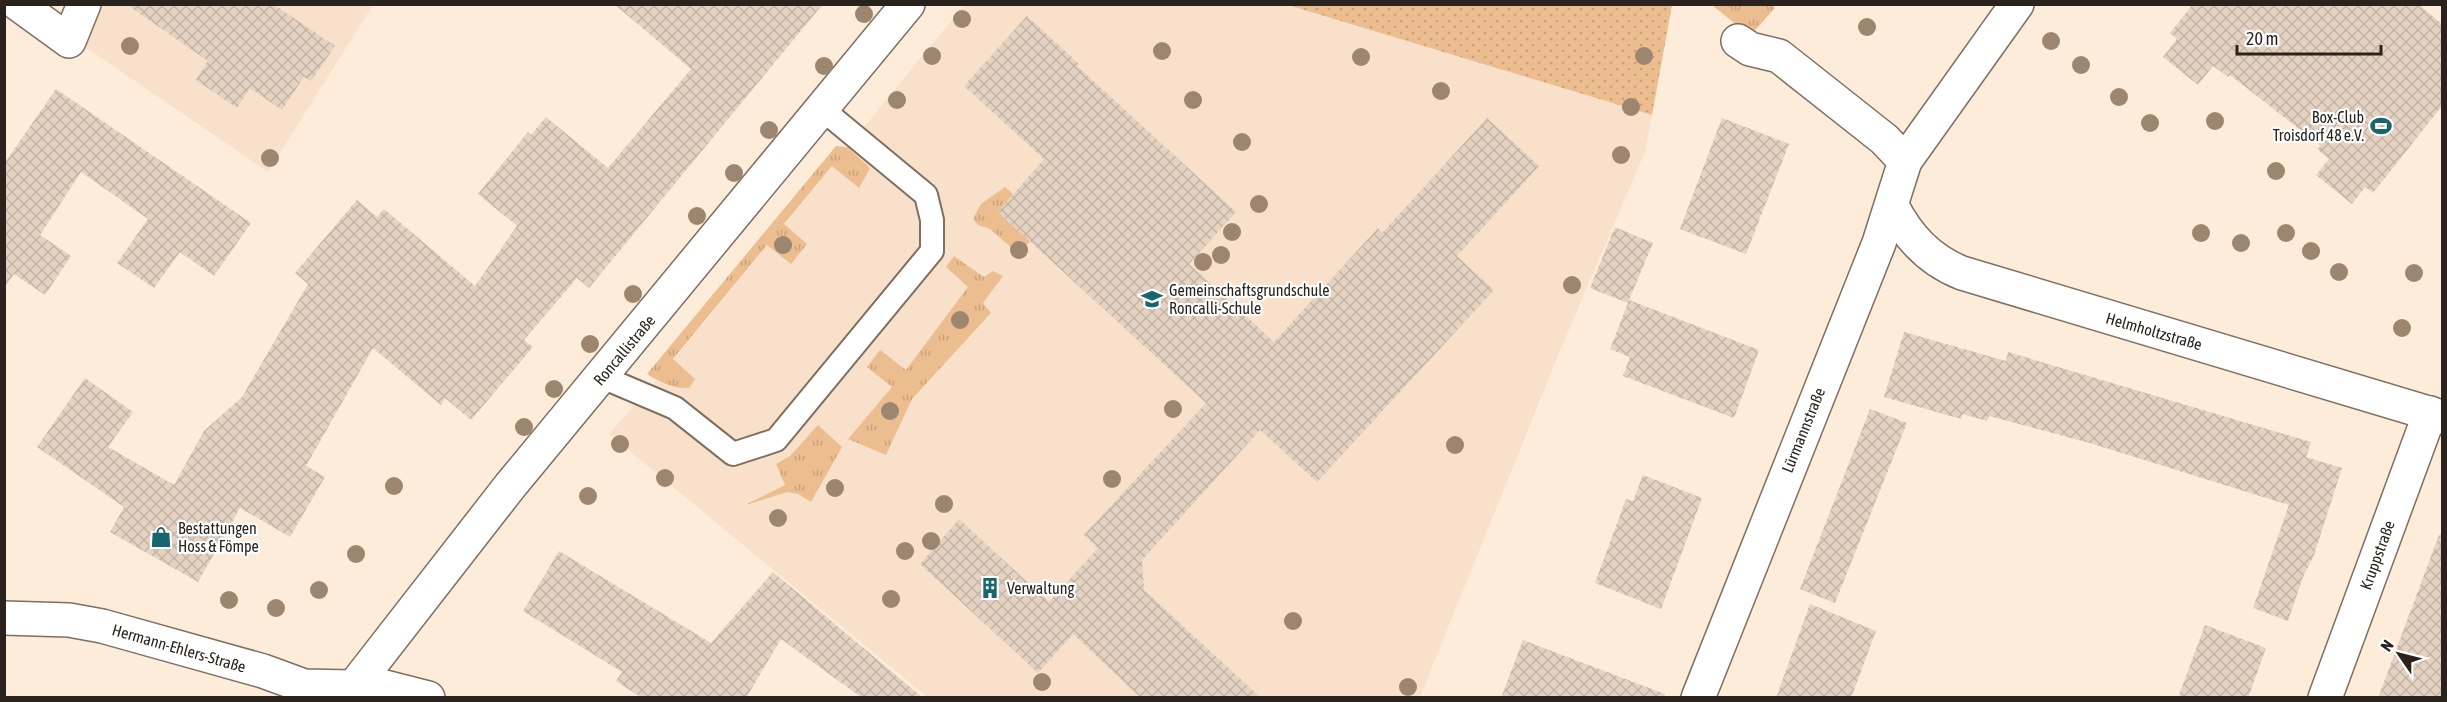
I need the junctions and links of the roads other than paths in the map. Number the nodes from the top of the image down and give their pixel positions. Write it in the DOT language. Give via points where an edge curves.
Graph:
graph roads {
  1 [pos="18,4"];
  2 [pos="84,4"];
  3 [pos="908,4"];
  4 [pos="2017,4"];
  5 [pos="1738,41"];
  6 [pos="822,110"];
  7 [pos="1905,162"];
  8 [pos="1892,206"];
  9 [pos="602,377"];
  10 [pos="2436,415"];
  11 [pos="4,618"];
  12 [pos="348,692"];
  13 [pos="428,698"];
  14 [pos="1698,698"];
  15 [pos="2325,698"];
  1 -- 2 [label="street" via="69,41"];
  3 -- 6 [label="street, Roncallistraße"];
  4 -- 7 [label="street, Lürmannstraße"];
  5 -- 7 [label="street" via="1750,49 1779,56 1884,139"];
  6 -- 9 [label="street, Roncallistraße"];
  6 -- 9 [label="lane" via="926,195 932,220 932,250 918,269 776,440 733,454 675,408"];
  7 -- 8 [label="street, Lürmannstraße"];
  8 -- 10 [label="street, Helmholtzstraße" via="1916,243 1944,266 1962,273"];
  8 -- 14 [label="street, Lürmannstraße"];
  9 -- 12 [label="street, Roncallistraße"];
  10 -- 15 [label="street, Kruppstraße"];
  11 -- 12 [label="street, Hermann-Ehlers-Straße" via="69,620 102,626 304,686"];
  12 -- 13 [label="street, Hermann-Ehlers-Straße" via="373,684"];
}
